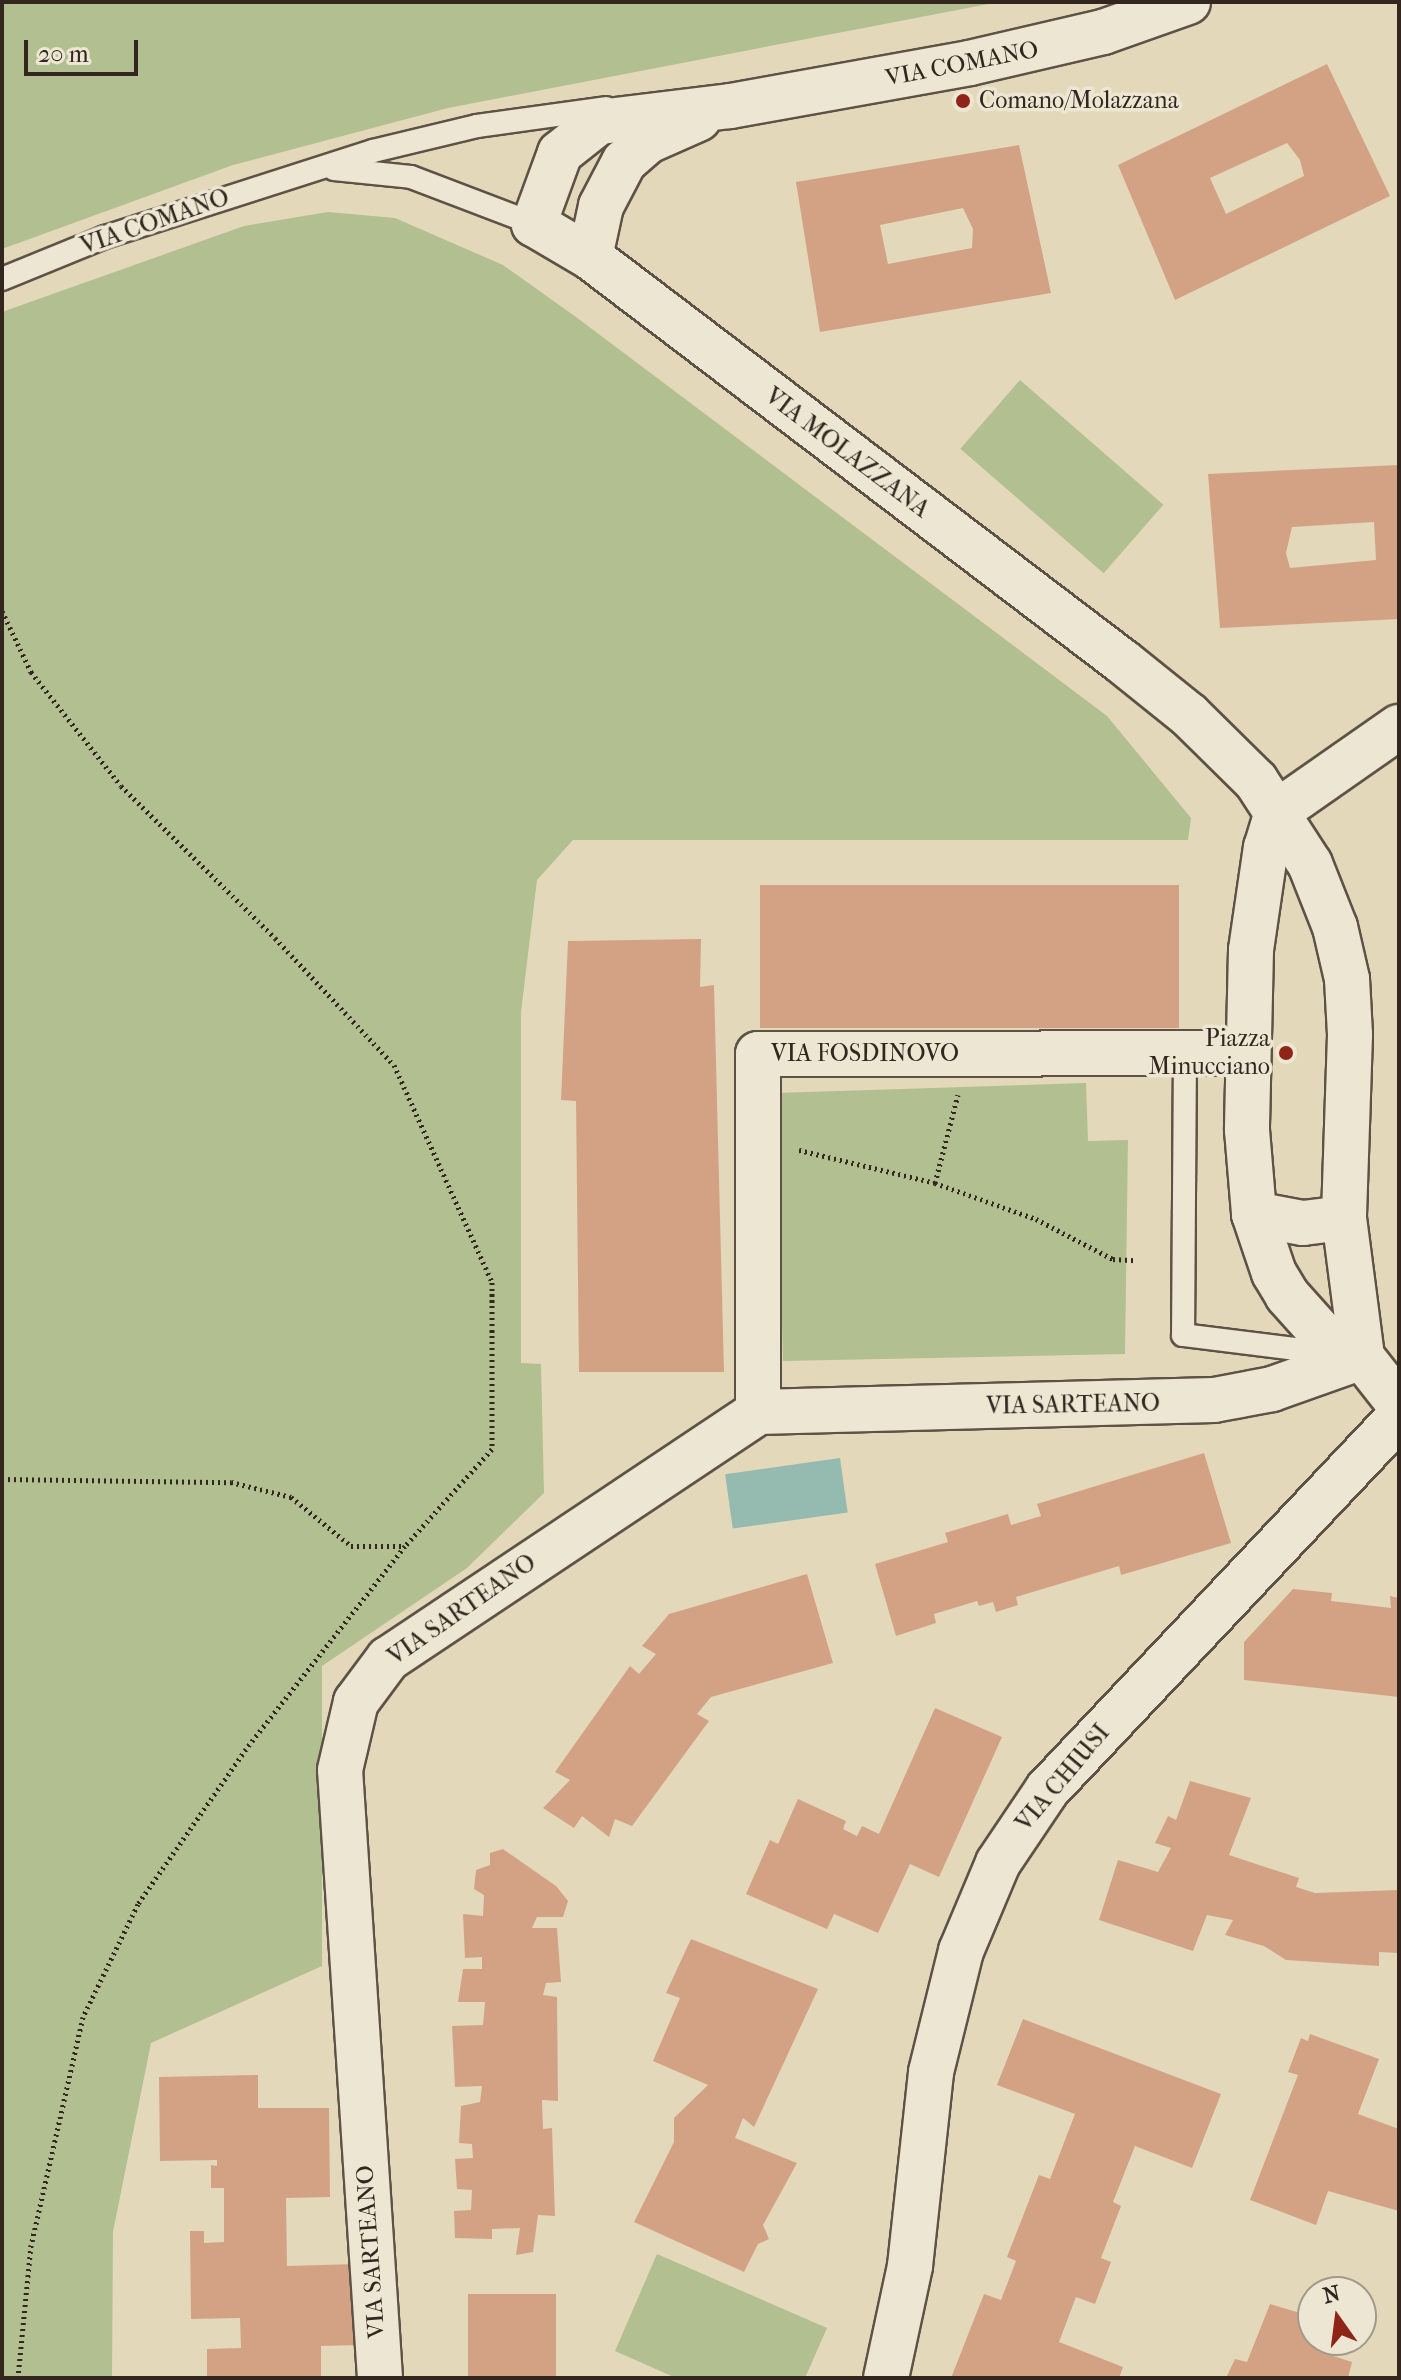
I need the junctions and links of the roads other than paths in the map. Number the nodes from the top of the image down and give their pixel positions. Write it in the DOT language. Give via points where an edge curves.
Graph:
graph roads {
  1 [pos="1188,2"];
  2 [pos="730,106"];
  3 [pos="309,170"];
  4 [pos="454,190"];
  5 [pos="534,224"];
  6 [pos="590,257"];
  7 [pos="2,279"];
  8 [pos="1399,727"];
  9 [pos="1277,812"];
  10 [pos="1248,1053"];
  11 [pos="1185,1054"];
  12 [pos="1254,1214"];
  13 [pos="1344,1218"];
  14 [pos="1362,1357"];
  15 [pos="1399,1404"];
  16 [pos="758,1412"];
  17 [pos="1399,1417"];
  18 [pos="380,2378"];
  19 [pos="886,2378"];
  1 -- 2 [label="street, VIA COMANO" via="1060,44"];
  2 -- 3 [label="lane, VIA COMANO" via="676,101 577,111 413,140"];
  2 -- 5 [label="street, VIA COMANO" via="635,114 585,128 560,153"];
  2 -- 6 [label="street" via="633,152 601,206"];
  3 -- 4 [label="lane, VIA COMANO" via="383,171"];
  3 -- 7 [label="lane, VIA COMANO" via="105,237"];
  4 -- 5 [label="lane, VIA MOLAZZANA"];
  5 -- 6 [label="street, VIA MOLAZZANA"];
  6 -- 9 [label="street, VIA MOLAZZANA" via="1123,662 1221,746"];
  8 -- 9 [label="street"];
  9 -- 10 [label="street" via="1254,915"];
  9 -- 13 [label="street" via="1322,890 1347,979"];
  10 -- 11 [label="street"];
  10 -- 12 [label="street"];
  11 -- 14 [label="lane" via="1183,1335"];
  11 -- 16 [label="street, VIA FOSDINOVO" via="758,1054"];
  12 -- 13 [label="street" via="1303,1223"];
  12 -- 14 [label="street" via="1287,1295 1322,1334"];
  13 -- 14 [label="street"];
  14 -- 15 [label="street"];
  14 -- 16 [label="street, VIA SARTEANO" via="1272,1389 1175,1403"];
  16 -- 18 [label="street, VIA SARTEANO" via="405,1645 370,1679 356,1702 340,1770"];
  17 -- 19 [label="street, VIA CHIUSI" via="1047,1790 998,1863 961,1951 934,2056 910,2266"];
}
